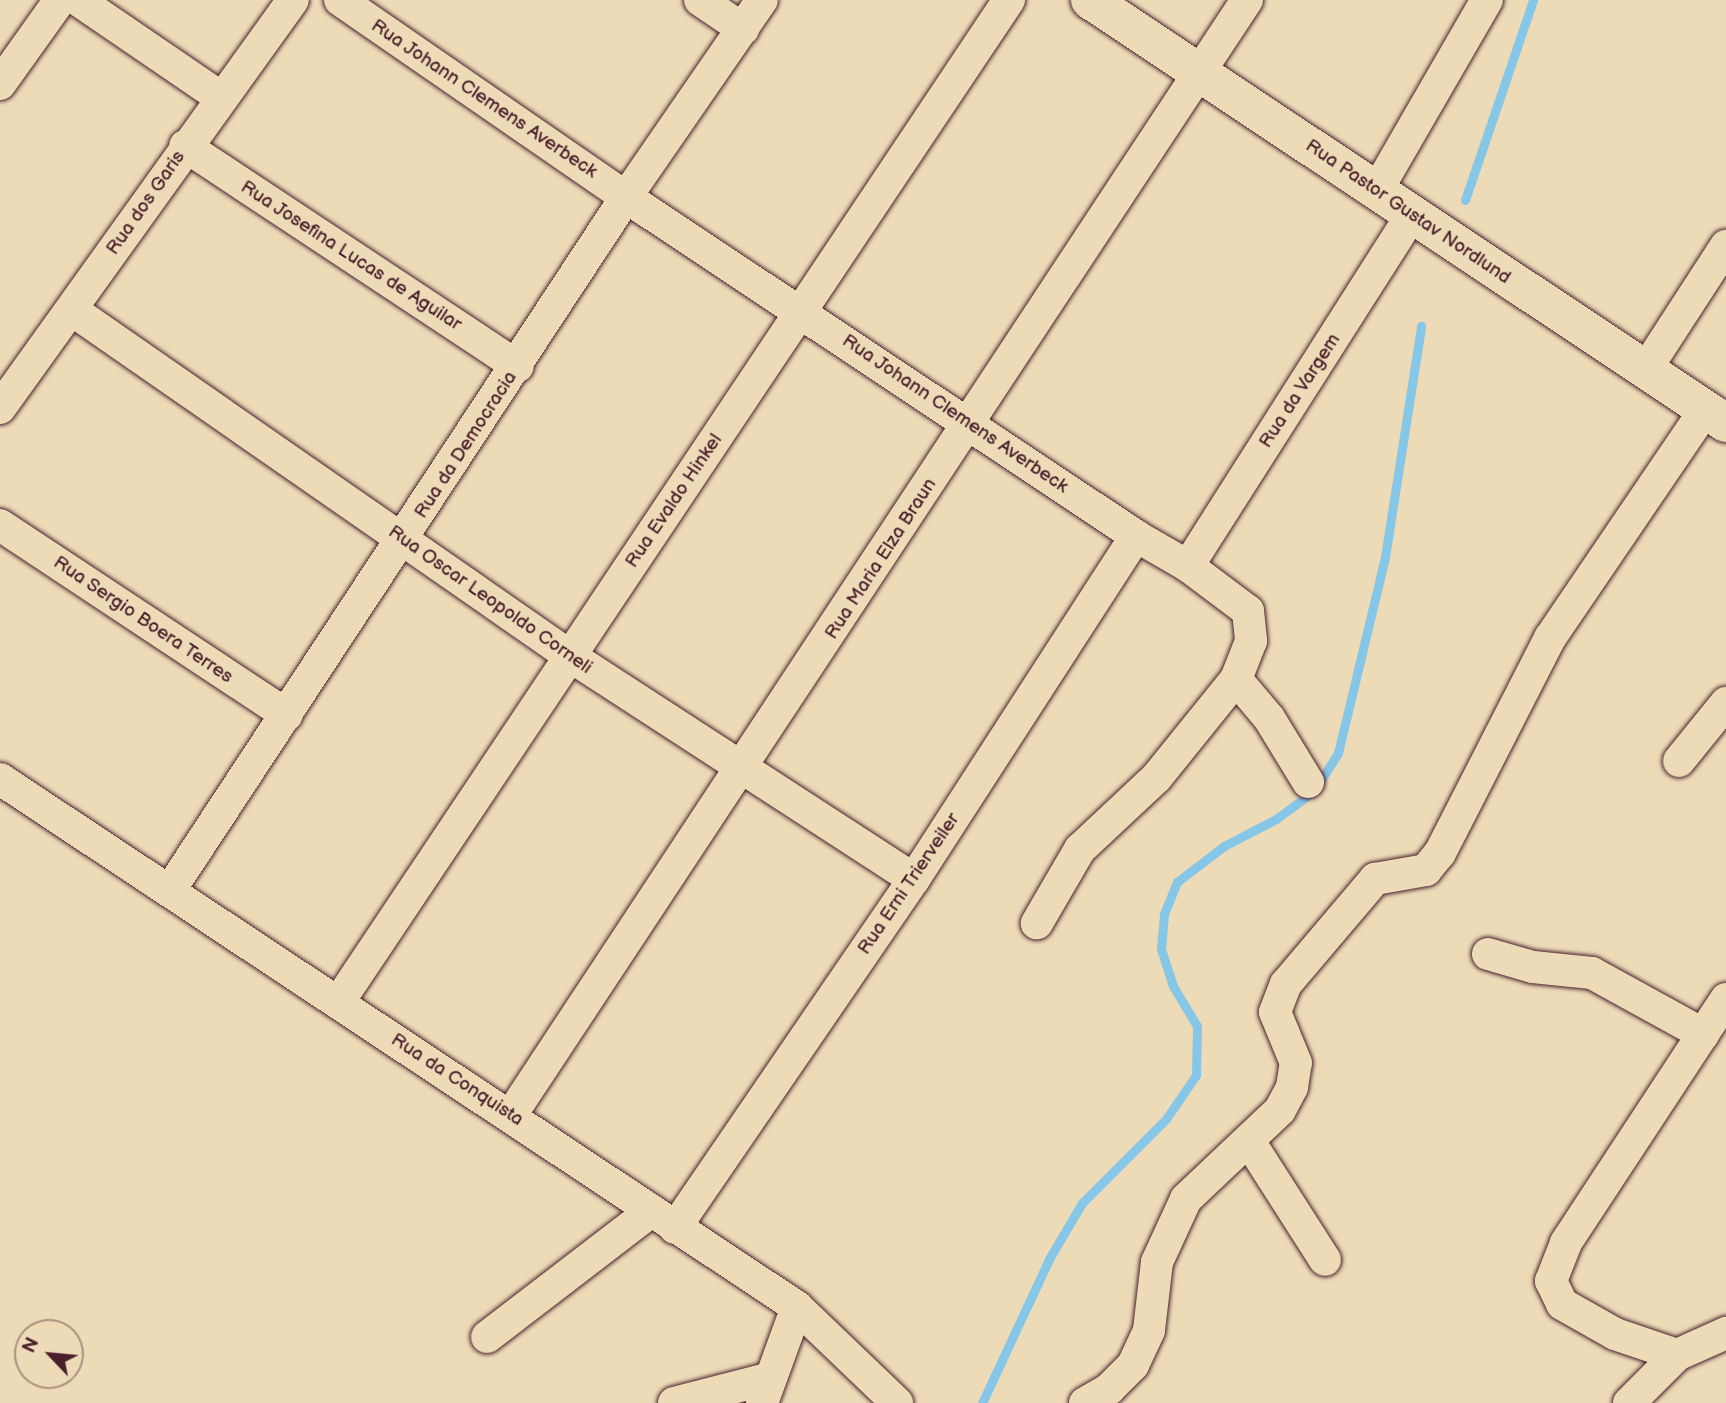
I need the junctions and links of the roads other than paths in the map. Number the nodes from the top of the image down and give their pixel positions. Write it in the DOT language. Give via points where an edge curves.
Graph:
graph roads {
  1 [pos="60,0"];
  2 [pos="78,0"];
  3 [pos="293,0"];
  4 [pos="340,0"];
  5 [pos="700,0"];
  6 [pos="762,0"];
  7 [pos="1009,0"];
  8 [pos="1090,0"];
  9 [pos="1247,0"];
  10 [pos="1487,0"];
  11 [pos="743,29"];
  12 [pos="1199,73"];
  13 [pos="0,85"];
  14 [pos="220,97"];
  15 [pos="185,146"];
  16 [pos="1376,192"];
  17 [pos="626,197"];
  18 [pos="1412,215"];
  19 [pos="1726,246"];
  20 [pos="72,310"];
  21 [pos="801,311"];
  22 [pos="517,366"];
  23 [pos="1646,369"];
  24 [pos="10,374"];
  25 [pos="0,408"];
  26 [pos="1715,417"];
  27 [pos="970,424"];
  28 [pos="0,525"];
  29 [pos="1136,536"];
  30 [pos="404,540"];
  31 [pos="1188,566"];
  32 [pos="570,656"];
  33 [pos="1236,679"];
  34 [pos="1726,703"];
  35 [pos="287,715"];
  36 [pos="1678,761"];
  37 [pos="743,769"];
  38 [pos="0,779"];
  39 [pos="1308,782"];
  40 [pos="914,879"];
  41 [pos="170,890"];
  42 [pos="1037,923"];
  43 [pos="1488,954"];
  44 [pos="1726,999"];
  45 [pos="338,1003"];
  46 [pos="1703,1034"];
  47 [pos="511,1115"];
  48 [pos="1249,1141"];
  49 [pos="663,1219"];
  50 [pos="1325,1260"];
  51 [pos="797,1307"];
  52 [pos="1726,1333"];
  53 [pos="487,1337"];
  54 [pos="1677,1355"];
  55 [pos="767,1391"];
  56 [pos="674,1403"];
  57 [pos="897,1403"];
  58 [pos="1086,1403"];
  59 [pos="1629,1403"];
  1 -- 13 [label="street"];
  2 -- 14 [label="street"];
  3 -- 14 [label="street, Rua dos Garis"];
  4 -- 17 [label="street, Rua Johann Clemens Averbeck"];
  5 -- 11 [label="street"];
  6 -- 11 [label="street, Rua da Democracia"];
  7 -- 21 [label="street, Rua Evaldo Hinkel"];
  8 -- 12 [label="street, Rua Pastor Gustav Nordlund"];
  9 -- 12 [label="street, Rua Maria Elza Braun"];
  10 -- 16 [label="street"];
  11 -- 17 [label="street, Rua da Democracia"];
  12 -- 16 [label="street, Rua Pastor Gustav Nordlund"];
  12 -- 27 [label="street, Rua Maria Elza Braun"];
  14 -- 15 [label="street, Rua dos Garis"];
  15 -- 20 [label="street, Rua dos Garis"];
  15 -- 22 [label="street, Rua Josefina Lucas de Aguilar"];
  16 -- 18 [label="street, Rua Pastor Gustav Nordlund"];
  17 -- 21 [label="street, Rua Johann Clemens Averbeck"];
  17 -- 22 [label="street, Rua da Democracia"];
  18 -- 23 [label="street, Rua Pastor Gustav Nordlund"];
  18 -- 31 [label="street, Rua da Vargem"];
  19 -- 23 [label="street"];
  20 -- 24 [label="street, Rua dos Garis"];
  20 -- 30 [label="street, Rua Oscar Leopoldo Corneli"];
  21 -- 27 [label="street, Rua Johann Clemens Averbeck"];
  21 -- 32 [label="street, Rua Evaldo Hinkel"];
  22 -- 30 [label="street, Rua da Democracia"];
  23 -- 26 [label="street, Rua Pastor Gustav Nordlund"];
  24 -- 25 [label="street, Rua dos Garis"];
  26 -- 48 [label="street" via="1550,638 1440,853 1426,870 1375,879 1286,984 1275,1013 1296,1063 1292,1087 1280,1110"];
  27 -- 29 [label="street, Rua Johann Clemens Averbeck"];
  27 -- 37 [label="street, Rua Maria Elza Braun"];
  28 -- 35 [label="street, Rua Sergio Boera Terres"];
  29 -- 31 [label="street, Rua Johann Clemens Averbeck"];
  29 -- 40 [label="street, Rua Erni Trierveiler"];
  30 -- 32 [label="street, Rua Oscar Leopoldo Corneli"];
  30 -- 35 [label="street, Rua da Democracia"];
  31 -- 33 [label="street, Rua Johann Clemens Averbeck" via="1248,611 1251,641"];
  32 -- 37 [label="street, Rua Oscar Leopoldo Corneli"];
  32 -- 45 [label="street, Rua Evaldo Hinkel"];
  33 -- 39 [label="street" via="1269,718"];
  33 -- 42 [label="street, Rua Johann Clemens Averbeck" via="1156,778 1080,849"];
  34 -- 36 [label="street"];
  35 -- 41 [label="street, Rua da Democracia"];
  37 -- 40 [label="street, Rua Oscar Leopoldo Corneli"];
  37 -- 47 [label="street, Rua Maria Elza Braun"];
  38 -- 41 [label="street, Rua da Conquista"];
  40 -- 49 [label="street, Rua Erni Trierveiler"];
  41 -- 45 [label="street, Rua da Conquista"];
  43 -- 46 [label="street" via="1533,967 1592,973"];
  44 -- 46 [label="street"];
  45 -- 47 [label="street, Rua da Conquista"];
  46 -- 54 [label="street" via="1566,1243 1551,1282 1562,1304 1615,1334"];
  47 -- 49 [label="street, Rua da Conquista"];
  48 -- 50 [label="street"];
  48 -- 58 [label="street" via="1186,1199 1157,1262 1149,1330 1133,1365 1109,1389"];
  49 -- 51 [label="street, Rua da Conquista"];
  49 -- 53 [label="street, Rua Erni Trierveiler"];
  51 -- 55 [label="street"];
  51 -- 57 [label="street, Rua da Conquista"];
  52 -- 54 [label="street"];
  54 -- 59 [label="street"];
  55 -- 56 [label="street"];
}
